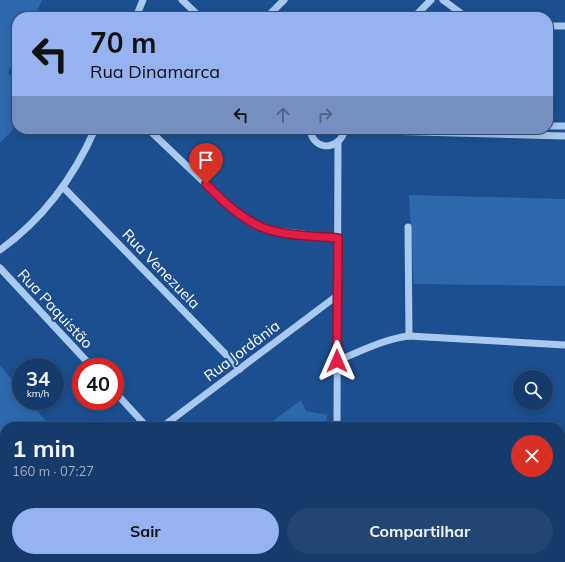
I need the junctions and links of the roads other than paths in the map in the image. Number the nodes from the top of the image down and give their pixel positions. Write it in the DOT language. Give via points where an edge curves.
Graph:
graph roads {
  1 [pos="143,0"];
  2 [pos="182,0"];
  3 [pos="284,0"];
  4 [pos="431,0"];
  5 [pos="443,0"];
  6 [pos="138,12"];
  7 [pos="195,12"];
  8 [pos="272,12"];
  9 [pos="419,12"];
  10 [pos="459,12"];
  11 [pos="553,26"];
  12 [pos="565,26"];
  13 [pos="553,126"];
  14 [pos="565,126"];
  15 [pos="93,134"];
  16 [pos="153,134"];
  17 [pos="312,134"];
  18 [pos="344,134"];
  19 [pos="492,134"];
  20 [pos="565,136"];
  21 [pos="338,142"];
  22 [pos="64,188"];
  23 [pos="408,227"];
  24 [pos="338,238"];
  25 [pos="0,250"];
  26 [pos="0,268"];
  27 [pos="338,296"];
  28 [pos="409,336"];
  29 [pos="565,345"];
  30 [pos="84,358"];
  31 [pos="337,361"];
  32 [pos="240,368"];
  33 [pos="124,402"];
  34 [pos="142,422"];
  35 [pos="169,422"];
  36 [pos="337,422"];
  1 -- 6 [label="street"];
  2 -- 7 [label="street"];
  3 -- 8 [label="street"];
  4 -- 9 [label="street"];
  5 -- 10 [label="street"];
  11 -- 12 [label="street"];
  13 -- 14 [label="street"];
  15 -- 22 [label="street" via="77,168"];
  16 -- 24 [label="street" via="244,218 277,231"];
  17 -- 21 [label="street" via="322,145 333,145"];
  18 -- 21 [label="street"];
  19 -- 20 [label="street"];
  21 -- 24 [label="street"];
  22 -- 25 [label="street"];
  22 -- 32 [label="street, Rua Venezuela"];
  23 -- 28 [label="street"];
  24 -- 27 [label="street"];
  26 -- 30 [label="street, Rua Paquistão"];
  27 -- 31 [label="street"];
  27 -- 32 [label="street, Rua Jordânia"];
  28 -- 29 [label="street"];
  28 -- 31 [label="street" via="380,343"];
  31 -- 36 [label="street"];
  32 -- 35 [label="street, Rua Jordânia"];
  33 -- 34 [label="street"];
}
